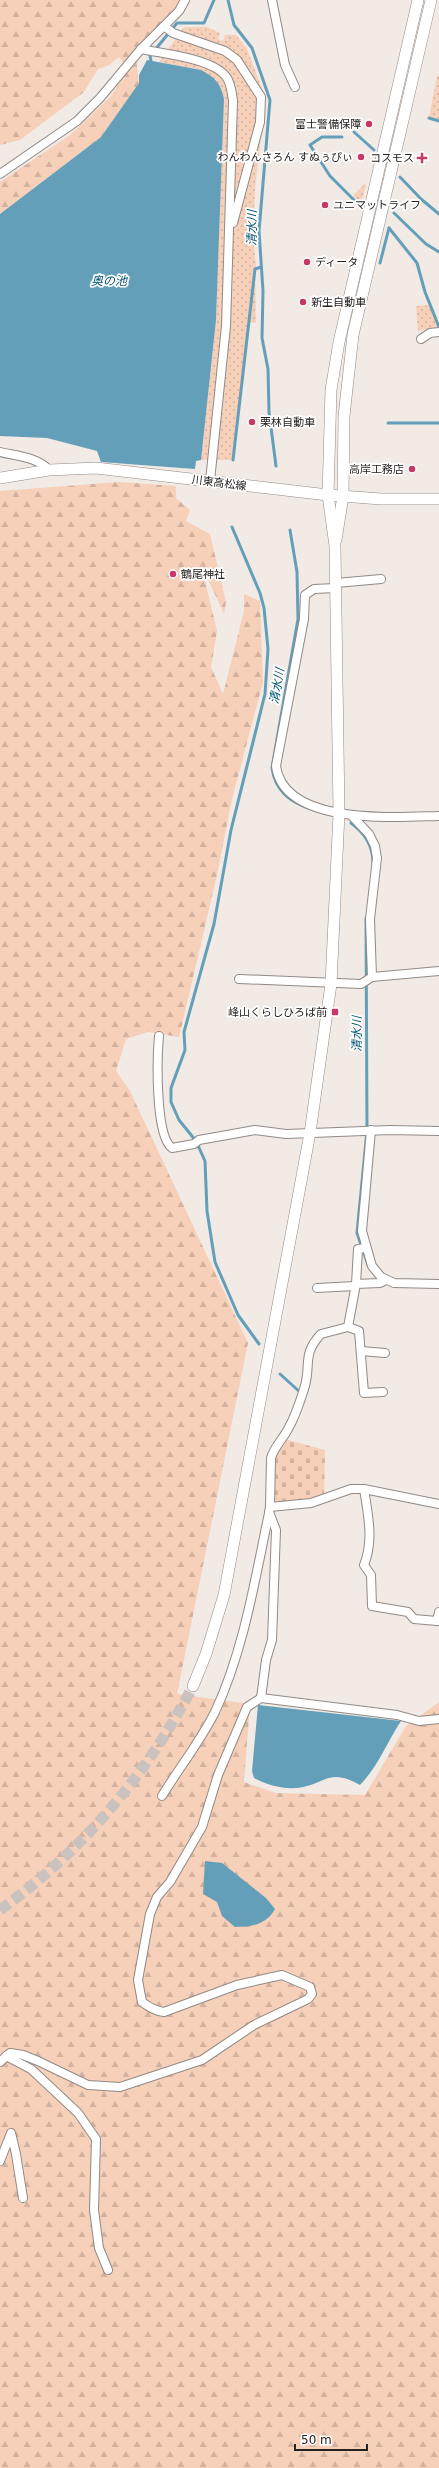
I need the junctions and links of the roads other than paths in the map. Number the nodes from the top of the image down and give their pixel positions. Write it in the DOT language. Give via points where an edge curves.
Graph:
graph roads {
  1 [pos="185,0"];
  2 [pos="272,0"];
  3 [pos="418,0"];
  4 [pos="431,0"];
  5 [pos="165,27"];
  6 [pos="140,49"];
  7 [pos="294,88"];
  8 [pos="0,174"];
  9 [pos="230,235"];
  10 [pos="439,332"];
  11 [pos="421,339"];
  12 [pos="0,452"];
  13 [pos="49,470"];
  14 [pos="0,478"];
  15 [pos="210,482"];
  16 [pos="328,495"];
  17 [pos="343,496"];
  18 [pos="439,500"];
  19 [pos="335,546"];
  20 [pos="381,579"];
  21 [pos="336,585"];
  22 [pos="339,813"];
  23 [pos="352,816"];
  24 [pos="439,816"];
  25 [pos="439,971"];
  26 [pos="370,977"];
  27 [pos="239,979"];
  28 [pos="331,984"];
  29 [pos="158,1036"];
  30 [pos="371,1130"];
  31 [pos="439,1131"];
  32 [pos="310,1133"];
  33 [pos="361,1248"];
  34 [pos="383,1281"];
  35 [pos="439,1284"];
  36 [pos="355,1285"];
  37 [pos="316,1288"];
  38 [pos="348,1327"];
  39 [pos="361,1351"];
  40 [pos="385,1353"];
  41 [pos="383,1392"];
  42 [pos="364,1489"];
  43 [pos="439,1504"];
  44 [pos="270,1510"];
  45 [pos="439,1612"];
  46 [pos="193,1686"];
  47 [pos="261,1698"];
  48 [pos="439,1718"];
  49 [pos="162,1796"];
  50 [pos="3,2059"];
  51 [pos="0,2161"];
  52 [pos="23,2198"];
  53 [pos="108,2270"];
  1 -- 5 [label="street"];
  2 -- 7 [label="street" via="285,66"];
  3 -- 16 [label="street" via="334,366"];
  4 -- 17 [label="street" via="353,335 344,416"];
  5 -- 6 [label="street"];
  5 -- 9 [label="street" via="173,33 225,51 237,60 261,97 260,122"];
  6 -- 8 [label="street" via="100,98 77,121"];
  6 -- 9 [label="street" via="210,65 227,78 233,101"];
  9 -- 15 [label="street" via="226,326"];
  10 -- 11 [label="street" via="430,333"];
  12 -- 13 [label="street" via="30,459 43,464"];
  13 -- 14 [label="street, 川東高松線"];
  13 -- 15 [label="street, 川東高松線" via="96,468"];
  15 -- 16 [label="street, 川東高松線"];
  16 -- 17 [label="street, 川東高松線"];
  16 -- 19 [label="street"];
  17 -- 18 [label="street, 川東高松線"];
  17 -- 19 [label="street"];
  19 -- 21 [label="street"];
  20 -- 21 [label="street"];
  21 -- 22 [label="street"];
  21 -- 22 [label="street" via="314,589 305,595 304,619 276,766 277,776 296,797"];
  22 -- 23 [label="street"];
  22 -- 28 [label="street"];
  23 -- 24 [label="street"];
  23 -- 26 [label="street" via="369,834 377,858 370,919"];
  25 -- 26 [label="street"];
  26 -- 28 [label="street" via="361,984"];
  27 -- 28 [label="street"];
  28 -- 32 [label="street"];
  29 -- 32 [label="street" via="156,1081 166,1140 172,1148 194,1144 199,1140 255,1130 286,1134"];
  30 -- 31 [label="street"];
  30 -- 32 [label="street"];
  30 -- 33 [label="street"];
  32 -- 46 [label="street" via="224,1595"];
  33 -- 34 [label="street"];
  33 -- 36 [label="street"];
  34 -- 35 [label="street"];
  34 -- 36 [label="street"];
  36 -- 37 [label="street"];
  36 -- 38 [label="street"];
  38 -- 39 [label="street" via="359,1331"];
  38 -- 44 [label="street" via="321,1334 311,1346 305,1387 288,1429 272,1451"];
  39 -- 40 [label="street"];
  39 -- 41 [label="street" via="364,1393"];
  42 -- 43 [label="street"];
  42 -- 44 [label="street" via="351,1489 311,1503"];
  42 -- 45 [label="street" via="370,1550 364,1565 371,1574 372,1606 408,1612 414,1619 437,1621"];
  44 -- 47 [label="street" via="276,1530 272,1584 272,1640 266,1660"];
  44 -- 49 [label="street" via="234,1664 211,1718"];
  47 -- 48 [label="street" via="397,1715 418,1721"];
  47 -- 50 [label="street" via="247,1707 218,1775 202,1827 170,1882 157,1897 150,1914 141,1961 139,1994 142,2002 156,2011 164,2012 237,1985 282,1975 310,1987 312,1994 308,1999 254,2025 202,2060 120,2087 88,2085 23,2055 10,2053"];
  50 -- 53 [label="street" via="31,2069 78,2113 96,2139 94,2210 98,2248"];
  51 -- 52 [label="street" via="11,2133"];
}
